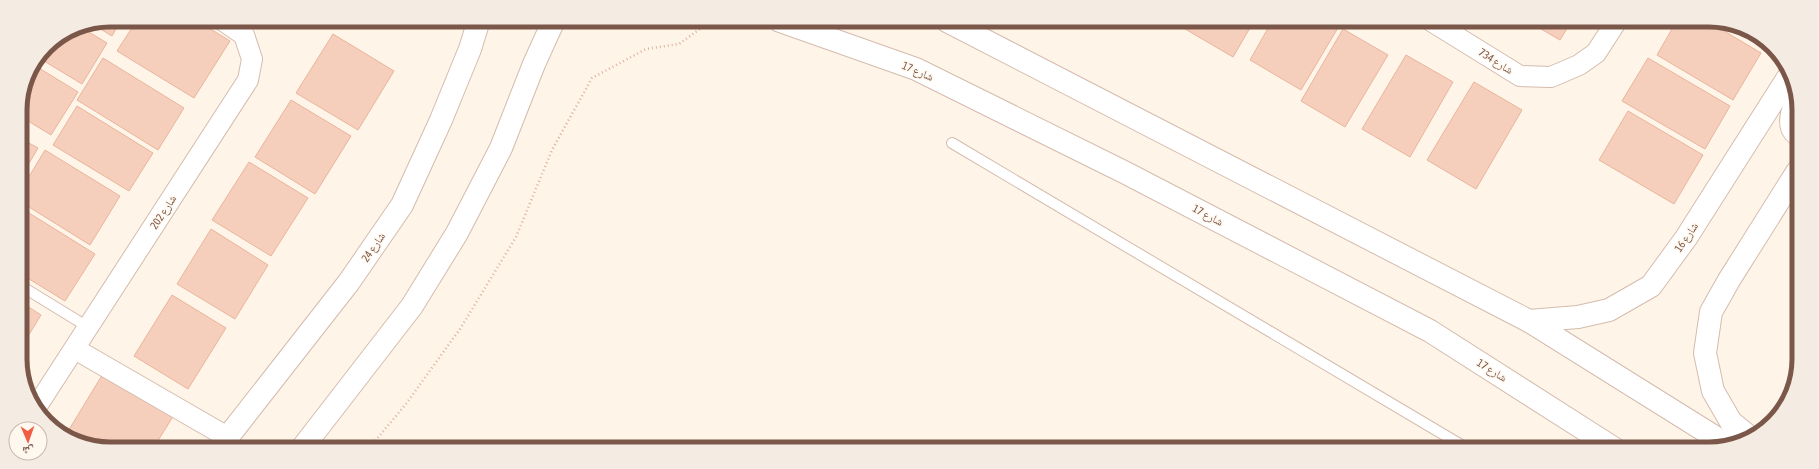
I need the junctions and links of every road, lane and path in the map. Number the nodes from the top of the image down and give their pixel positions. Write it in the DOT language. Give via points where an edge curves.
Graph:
graph roads {
  1 [pos="232,27"];
  2 [pos="478,27"];
  3 [pos="551,27"];
  4 [pos="703,27"];
  5 [pos="797,27"];
  6 [pos="959,27"];
  7 [pos="1439,27"];
  8 [pos="1613,27"];
  9 [pos="1786,80"];
  10 [pos="952,143"];
  11 [pos="1792,180"];
  12 [pos="27,290"];
  13 [pos="1529,321"];
  14 [pos="88,327"];
  15 [pos="75,349"];
  16 [pos="40,403"];
  17 [pos="1745,434"];
  18 [pos="1721,441"];
  19 [pos="222,442"];
  20 [pos="225,442"];
  21 [pos="307,442"];
  22 [pos="375,442"];
  23 [pos="1456,442"];
  24 [pos="1604,442"];
  1 -- 14 [label="street, شارع 202" via="244,35 252,59 248,80"];
  2 -- 20 [label="street, شارع 24" via="442,120 402,205 349,282"];
  3 -- 21 [label="street" via="501,148 457,233 412,306"];
  4 -- 22 [label="path" via="679,44 646,50 592,78 552,150 516,237 460,328 406,404"];
  5 -- 24 [label="street, شارع 17" via="916,69 1126,173 1430,331"];
  6 -- 13 [label="street"];
  7 -- 8 [label="street, شارع 734" via="1520,76 1551,77 1579,65 1596,53"];
  9 -- 13 [label="street, شارع 16" via="1686,238 1651,286 1609,310 1578,317"];
  10 -- 23 [label="lane"];
  11 -- 17 [label="street" via="1711,312 1705,353 1713,391 1731,422"];
  12 -- 14 [label="lane"];
  13 -- 18 [label="street"];
  14 -- 15 [label="street, شارع 202"];
  15 -- 16 [label="street, شارع 202"];
  15 -- 19 [label="street"];
}
